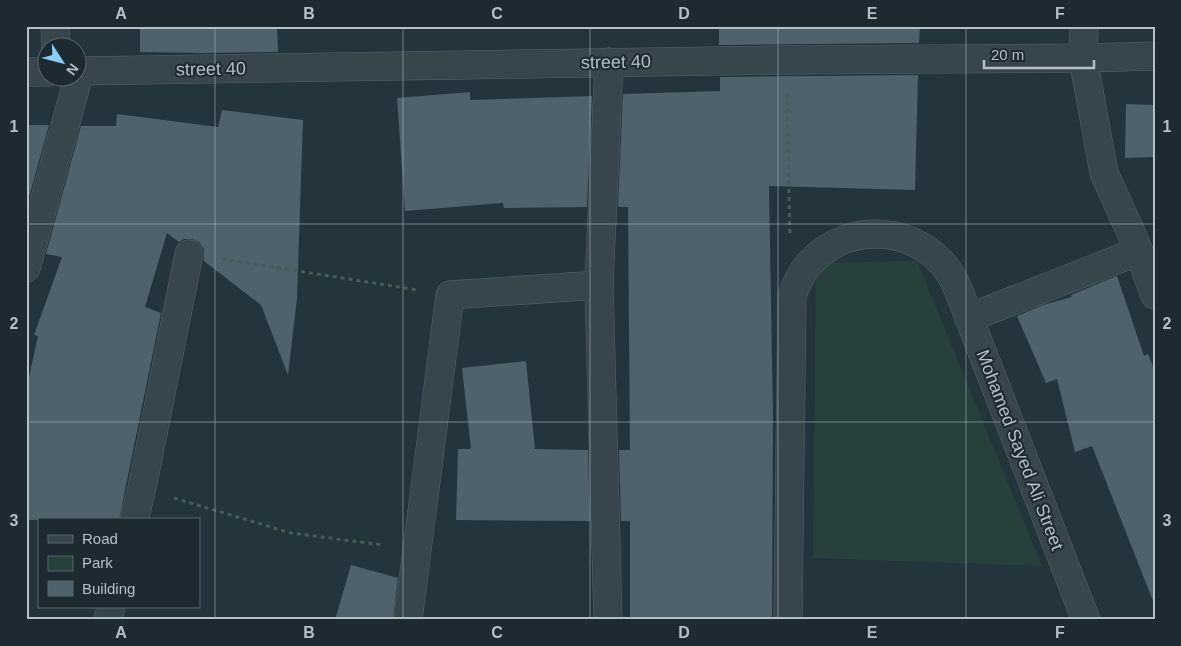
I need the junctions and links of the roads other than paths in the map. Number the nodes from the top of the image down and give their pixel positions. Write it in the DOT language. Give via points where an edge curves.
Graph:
graph roads {
  1 [pos="1084,26"];
  2 [pos="1155,56"];
  3 [pos="1083,58"];
  4 [pos="609,62"];
  5 [pos="88,71"];
  6 [pos="74,88"];
  7 [pos="1142,241"];
  8 [pos="189,254"];
  9 [pos="26,268"];
  10 [pos="599,285"];
  11 [pos="1155,295"];
  12 [pos="969,318"];
  13 [pos="134,518"];
  14 [pos="408,620"];
  15 [pos="608,620"];
  16 [pos="788,620"];
  17 [pos="1086,620"];
  1 -- 3 [label="street"];
  2 -- 3 [label="street, street 40"];
  3 -- 4 [label="street, street 40"];
  3 -- 7 [label="street" via="1104,173"];
  4 -- 5 [label="street, street 40"];
  4 -- 10 [label="street"];
  6 -- 9 [label="street"];
  7 -- 11 [label="street"];
  7 -- 12 [label="street"];
  8 -- 13 [label="street"];
  10 -- 14 [label="street" via="450,295"];
  10 -- 15 [label="street"];
  12 -- 16 [label="street, Mohamed Sayed Ali Street" via="954,280 943,264 914,242 896,235 878,233 841,240 811,262 800,277 792,295"];
  12 -- 17 [label="street, Mohamed Sayed Ali Street"];
}
